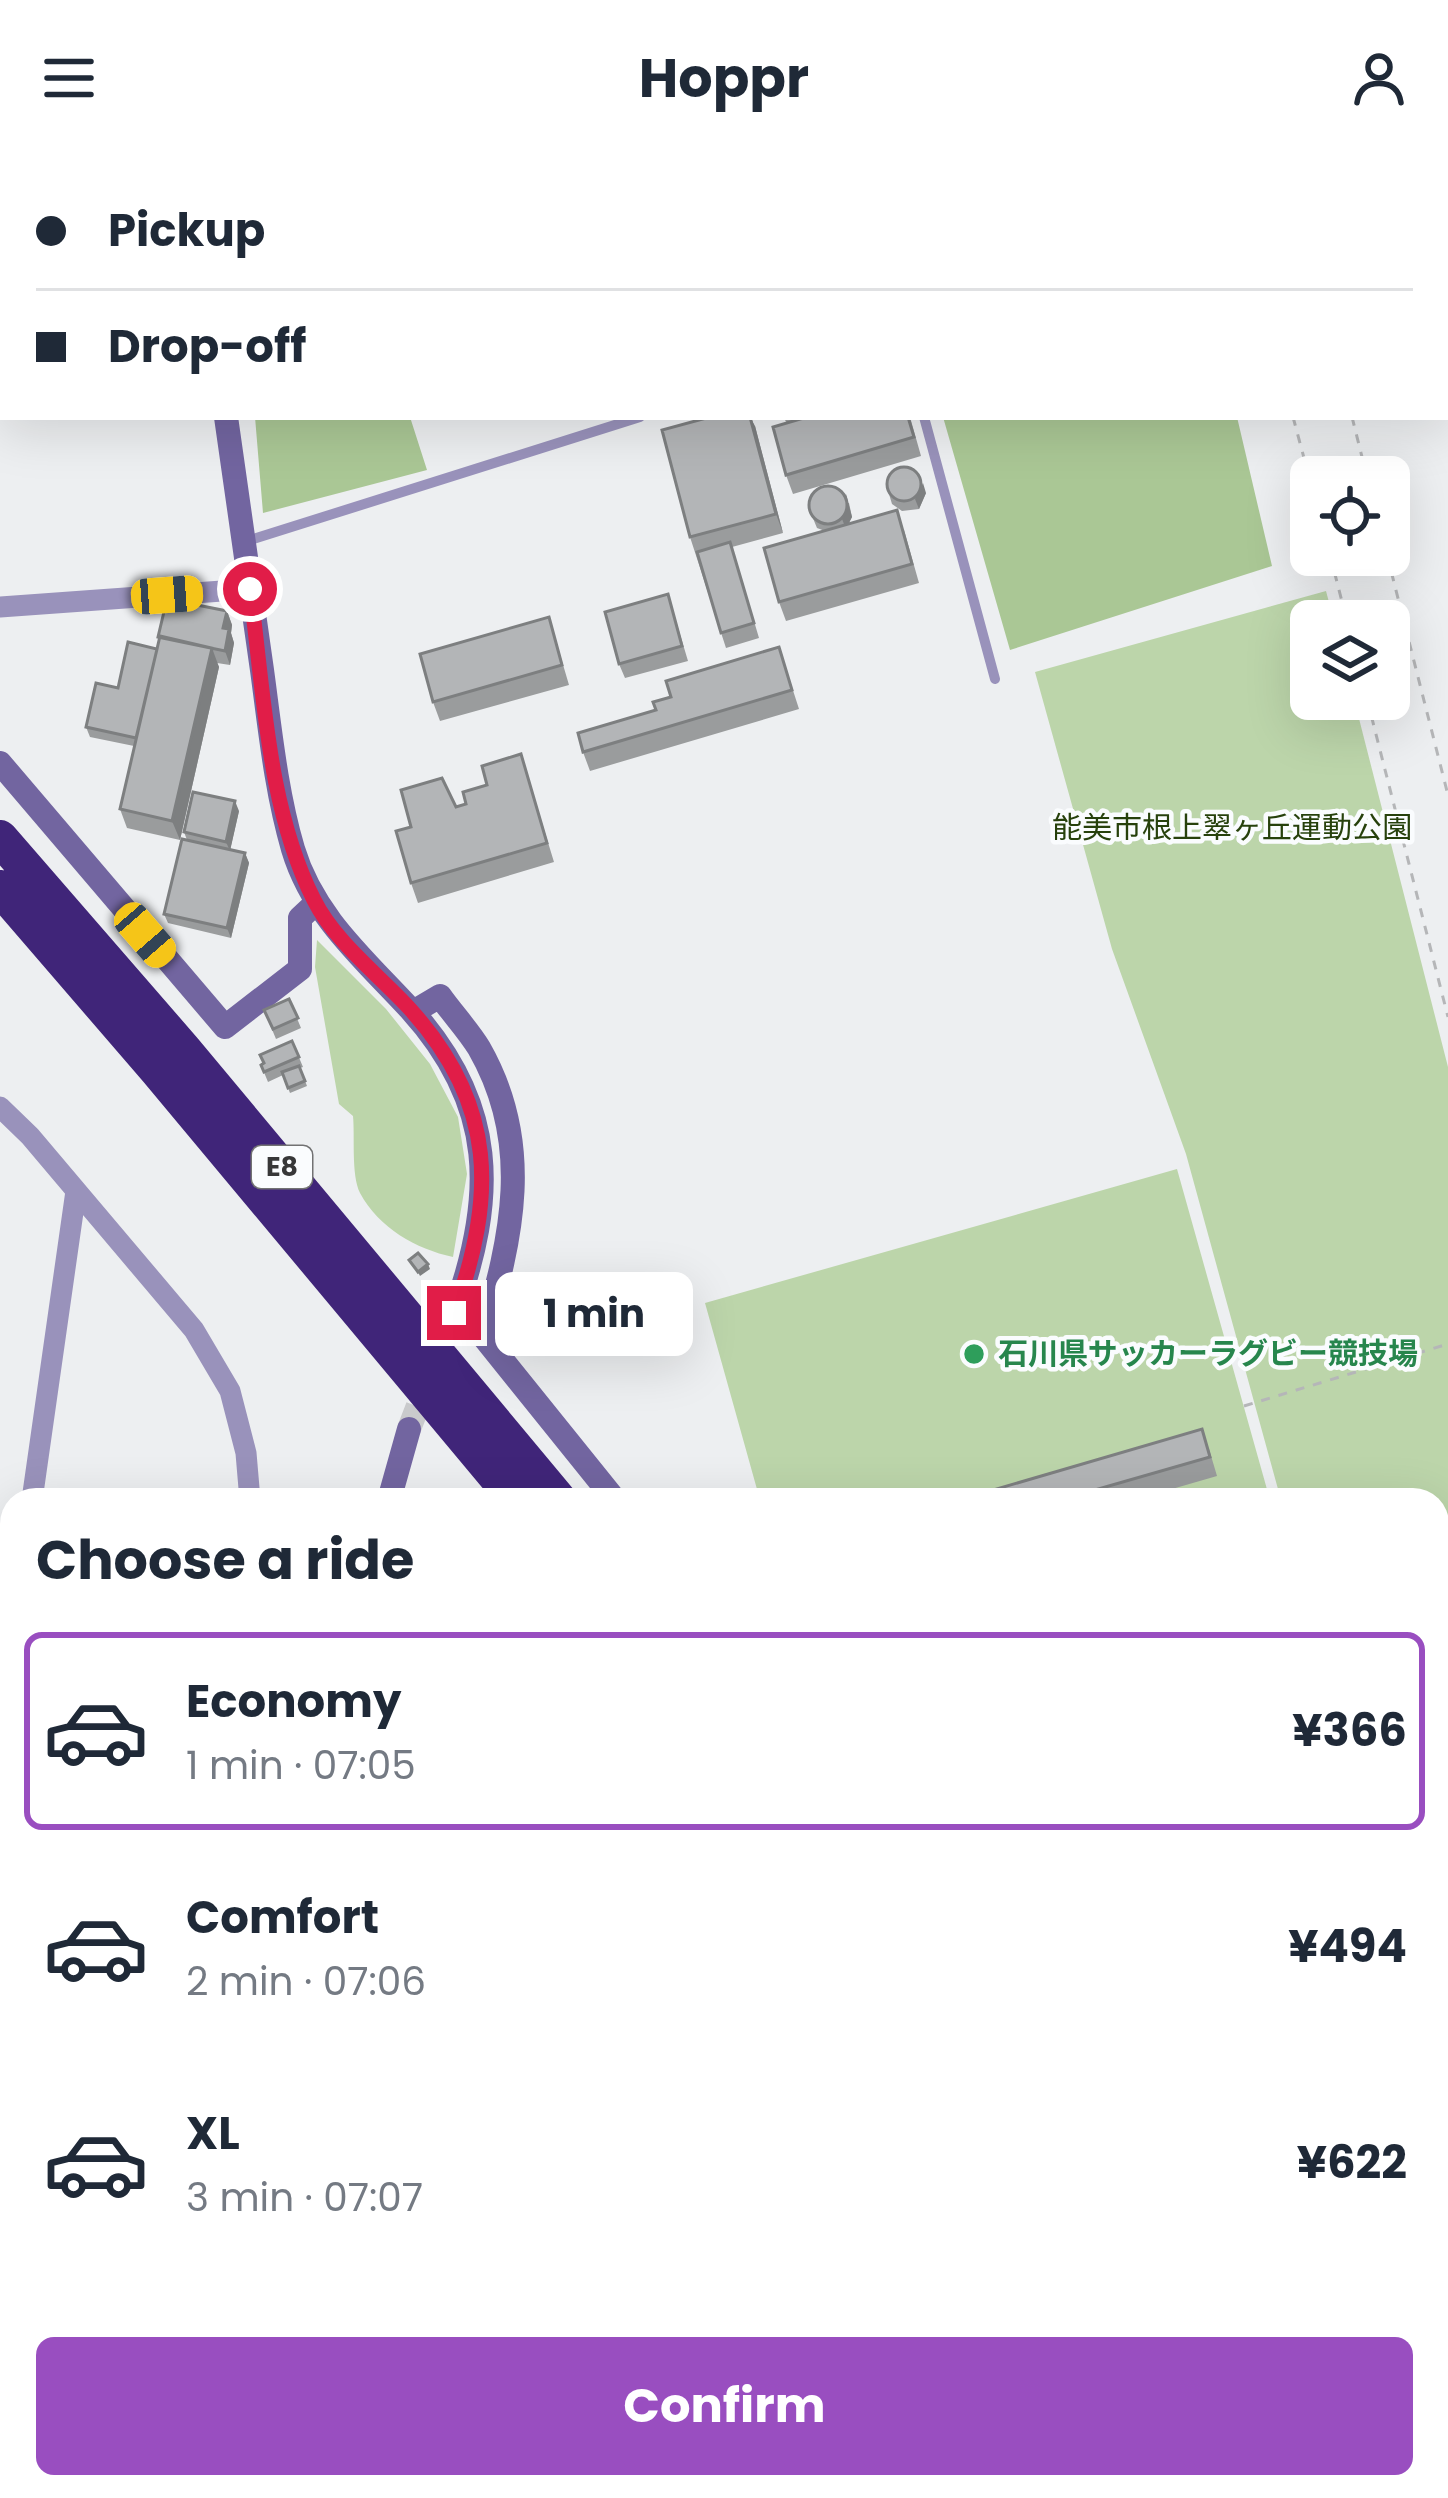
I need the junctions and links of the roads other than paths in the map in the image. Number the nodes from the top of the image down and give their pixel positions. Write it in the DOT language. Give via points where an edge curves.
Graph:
graph roads {
  1 [pos="226,420"];
  2 [pos="630,420"];
  3 [pos="925,420"];
  4 [pos="244,542"];
  5 [pos="250,589"];
  6 [pos="0,607"];
  7 [pos="995,679"];
  8 [pos="0,763"];
  9 [pos="0,838"];
  10 [pos="0,888"];
  11 [pos="316,904"];
  12 [pos="413,1012"];
  13 [pos="0,1107"];
  14 [pos="76,1191"];
  15 [pos="454,1313"];
  16 [pos="409,1429"];
  17 [pos="34,1488"];
  18 [pos="249,1488"];
  19 [pos="392,1488"];
  20 [pos="506,1488"];
  21 [pos="549,1488"];
  22 [pos="605,1488"];
  1 -- 4 [label="street"];
  2 -- 4 [label="lane"];
  3 -- 7 [label="lane"];
  4 -- 5 [label="street"];
  5 -- 6 [label="street"];
  5 -- 11 [label="street" via="282,805"];
  8 -- 11 [label="street" via="225,1027 300,969 300,918"];
  9 -- 21 [label="highway, E8"];
  10 -- 20 [label="highway, E8"];
  11 -- 12 [label="street"];
  12 -- 15 [label="street" via="452,1068 480,1144 481,1224"];
  12 -- 22 [label="street" via="440,996 479,1049 507,1117 515,1177 507,1252 482,1336"];
  13 -- 14 [label="street"];
  14 -- 17 [label="street"];
  14 -- 18 [label="street" via="194,1330 230,1391"];
  16 -- 19 [label="street"];
}
